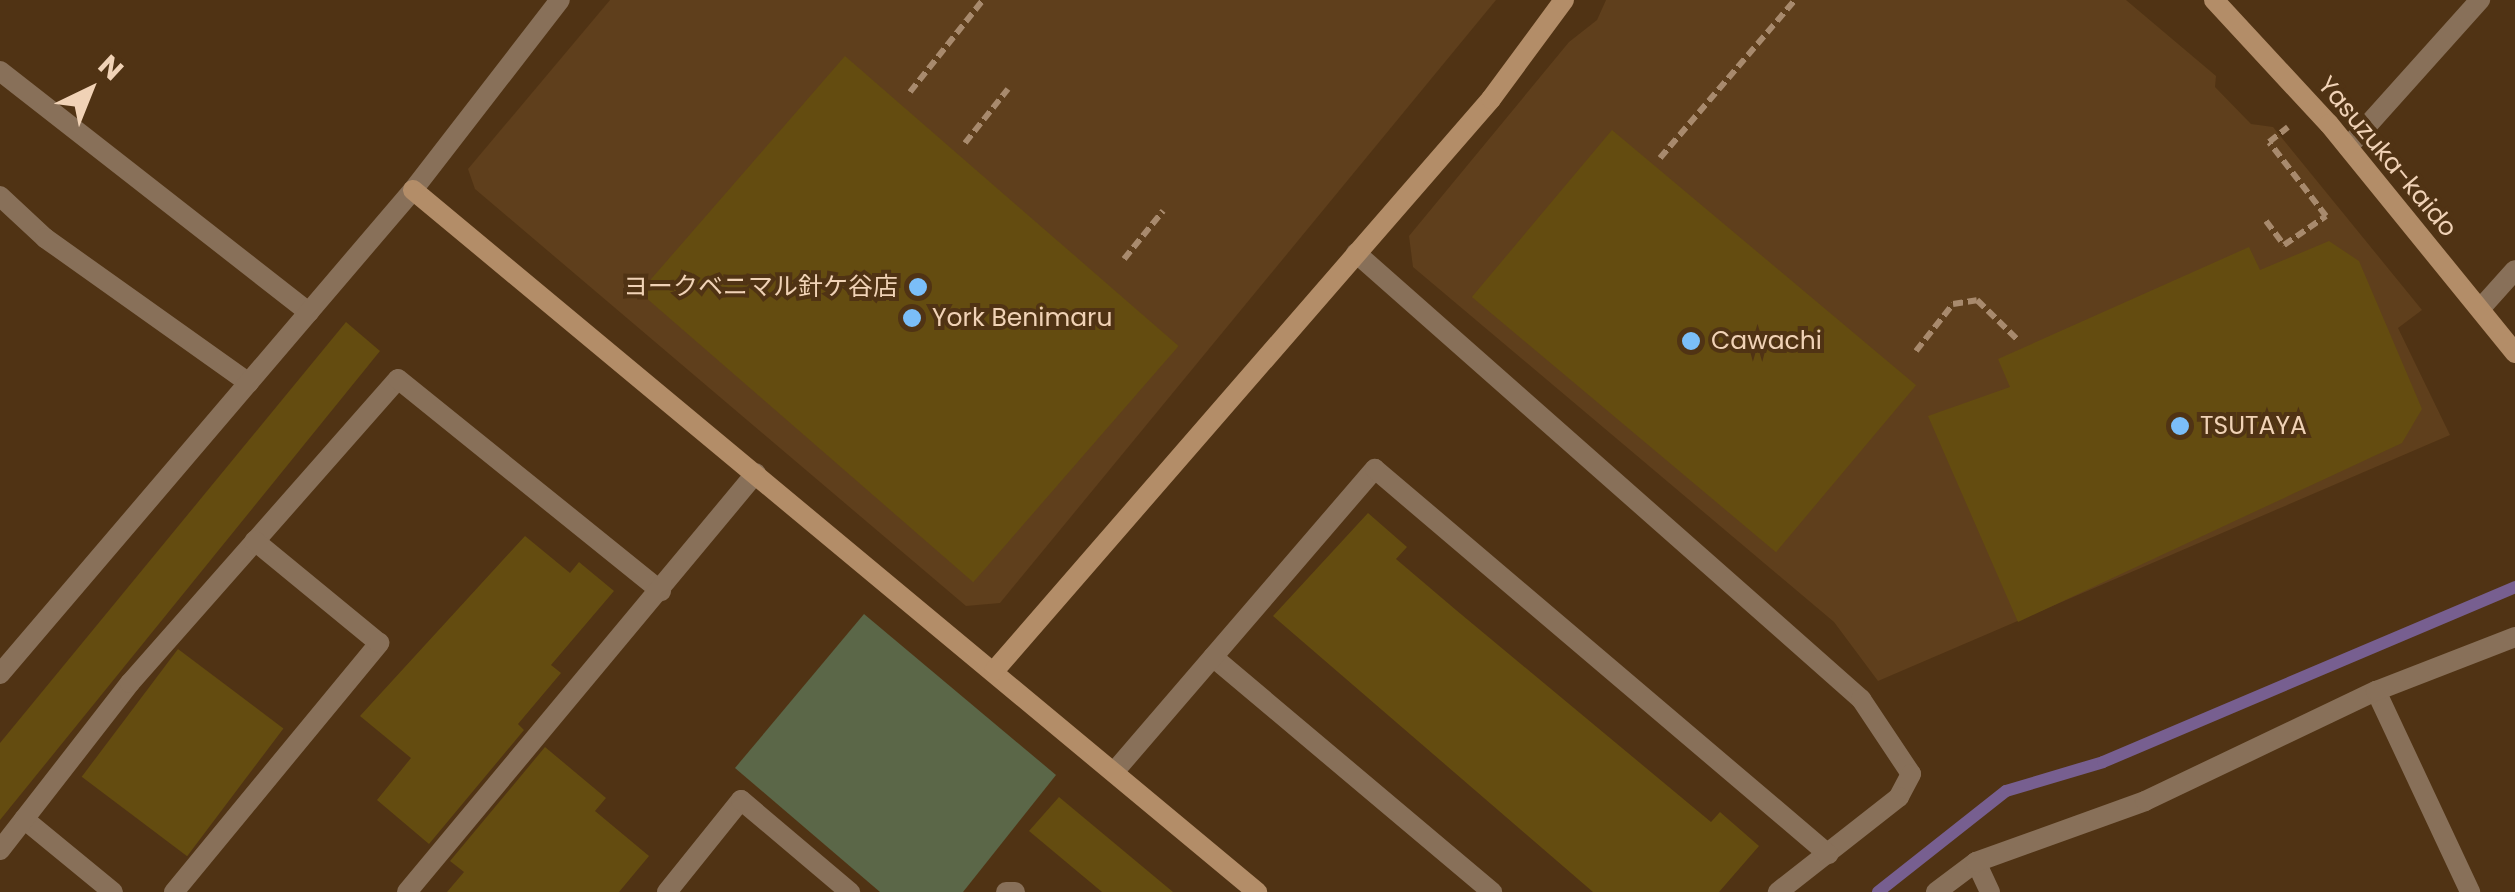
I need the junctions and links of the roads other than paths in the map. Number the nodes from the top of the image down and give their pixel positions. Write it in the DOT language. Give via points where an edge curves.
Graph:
graph roads {
  1 [pos="560,0"];
  2 [pos="1564,0"];
  3 [pos="2214,0"];
  4 [pos="2480,0"];
  5 [pos="0,70"];
  6 [pos="2348,148"];
  7 [pos="414,190"];
  8 [pos="0,196"];
  9 [pos="1356,253"];
  10 [pos="2515,270"];
  11 [pos="2480,309"];
  12 [pos="309,312"];
  13 [pos="2515,353"];
  14 [pos="249,383"];
  15 [pos="756,473"];
  16 [pos="255,541"];
  17 [pos="660,591"];
  18 [pos="2515,638"];
  19 [pos="1213,657"];
  20 [pos="994,671"];
  21 [pos="0,674"];
  22 [pos="2376,691"];
  23 [pos="1114,772"];
  24 [pos="24,819"];
  25 [pos="0,850"];
  26 [pos="1828,854"];
  27 [pos="1976,862"];
  28 [pos="113,892"];
  29 [pos="174,892"];
  30 [pos="407,892"];
  31 [pos="667,892"];
  32 [pos="850,892"];
  33 [pos="1006,892"];
  34 [pos="1014,892"];
  35 [pos="1258,892"];
  36 [pos="1492,892"];
  37 [pos="1778,892"];
  38 [pos="1936,892"];
  39 [pos="1990,892"];
  40 [pos="2470,892"];
  1 -- 7 [label="street"];
  2 -- 9 [label="street" via="1492,99"];
  3 -- 6 [label="street, Yasuzuka-kaido"];
  4 -- 6 [label="street"];
  5 -- 12 [label="street"];
  6 -- 11 [label="street, Yasuzuka-kaido"];
  7 -- 12 [label="street"];
  7 -- 15 [label="street"];
  8 -- 14 [label="street" via="45,238"];
  9 -- 20 [label="street"];
  9 -- 26 [label="street" via="1861,699 1910,774 1909,788"];
  10 -- 11 [label="street"];
  11 -- 13 [label="street, Yasuzuka-kaido"];
  12 -- 14 [label="street"];
  14 -- 21 [label="street"];
  15 -- 17 [label="street"];
  15 -- 20 [label="street"];
  16 -- 17 [label="street" via="398,379"];
  16 -- 24 [label="street"];
  16 -- 29 [label="street" via="378,643"];
  17 -- 30 [label="street"];
  18 -- 22 [label="street"];
  19 -- 23 [label="street"];
  19 -- 26 [label="street" via="1374,469"];
  19 -- 36 [label="street"];
  20 -- 23 [label="street"];
  22 -- 27 [label="street" via="2145,800"];
  22 -- 40 [label="street"];
  23 -- 35 [label="street"];
  24 -- 25 [label="street"];
  24 -- 28 [label="street"];
  26 -- 37 [label="street"];
  27 -- 38 [label="street"];
  27 -- 39 [label="street"];
  31 -- 32 [label="street" via="741,800"];
  33 -- 34 [label="street"];
}
